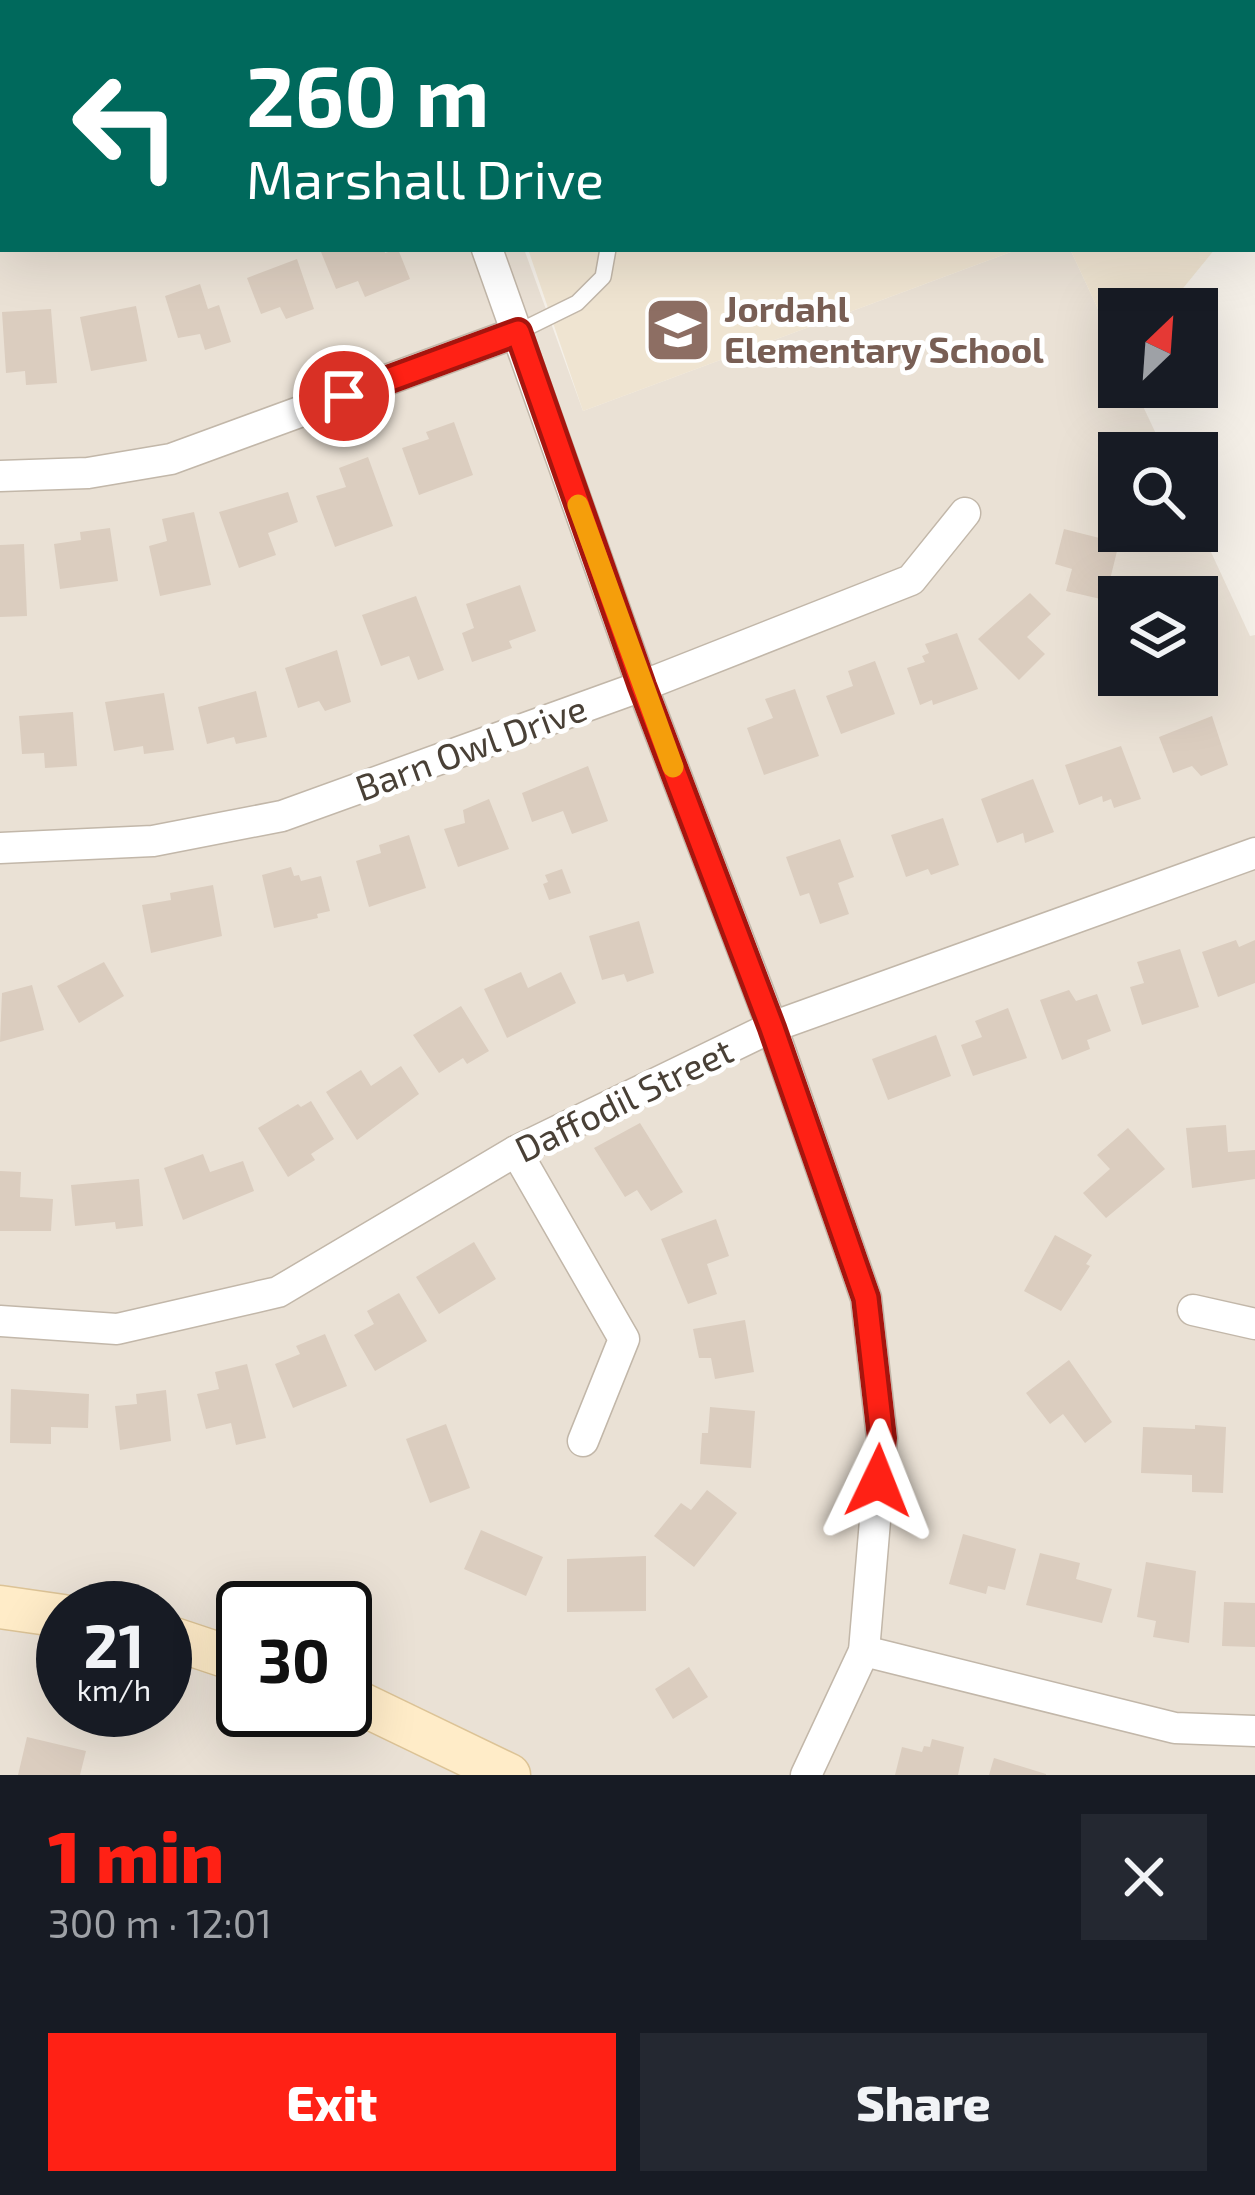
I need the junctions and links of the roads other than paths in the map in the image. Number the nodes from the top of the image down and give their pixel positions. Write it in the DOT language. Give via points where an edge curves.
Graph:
graph roads {
  1 [pos="488,252"];
  2 [pos="607,252"];
  3 [pos="518,332"];
  4 [pos="0,476"];
  5 [pos="965,513"];
  6 [pos="642,686"];
  7 [pos="0,848"];
  8 [pos="1255,853"];
  9 [pos="772,1028"];
  10 [pos="516,1151"];
  11 [pos="1193,1310"];
  12 [pos="0,1321"];
  13 [pos="1255,1324"];
  14 [pos="583,1441"];
  15 [pos="0,1607"];
  16 [pos="36,1612"];
  17 [pos="864,1652"];
  18 [pos="372,1709"];
  19 [pos="1255,1731"];
  20 [pos="509,1775"];
  21 [pos="806,1775"];
  1 -- 3 [label="street"];
  2 -- 3 [label="lane" via="603,277 577,303"];
  3 -- 4 [label="street" via="171,459"];
  3 -- 6 [label="street"];
  5 -- 6 [label="street, Barn Owl Drive" via="911,580"];
  6 -- 7 [label="street, Barn Owl Drive" via="282,816 153,841"];
  6 -- 9 [label="street"];
  8 -- 9 [label="street, Daffodil Street"];
  9 -- 10 [label="street, Daffodil Street"];
  9 -- 17 [label="street" via="866,1298 882,1438"];
  10 -- 12 [label="street, Daffodil Street" via="278,1292 117,1329"];
  10 -- 14 [label="street" via="624,1340"];
  11 -- 13 [label="street"];
  15 -- 16 [label="main road"];
  17 -- 19 [label="street" via="1175,1728"];
  17 -- 21 [label="street"];
  18 -- 20 [label="main road"];
}
